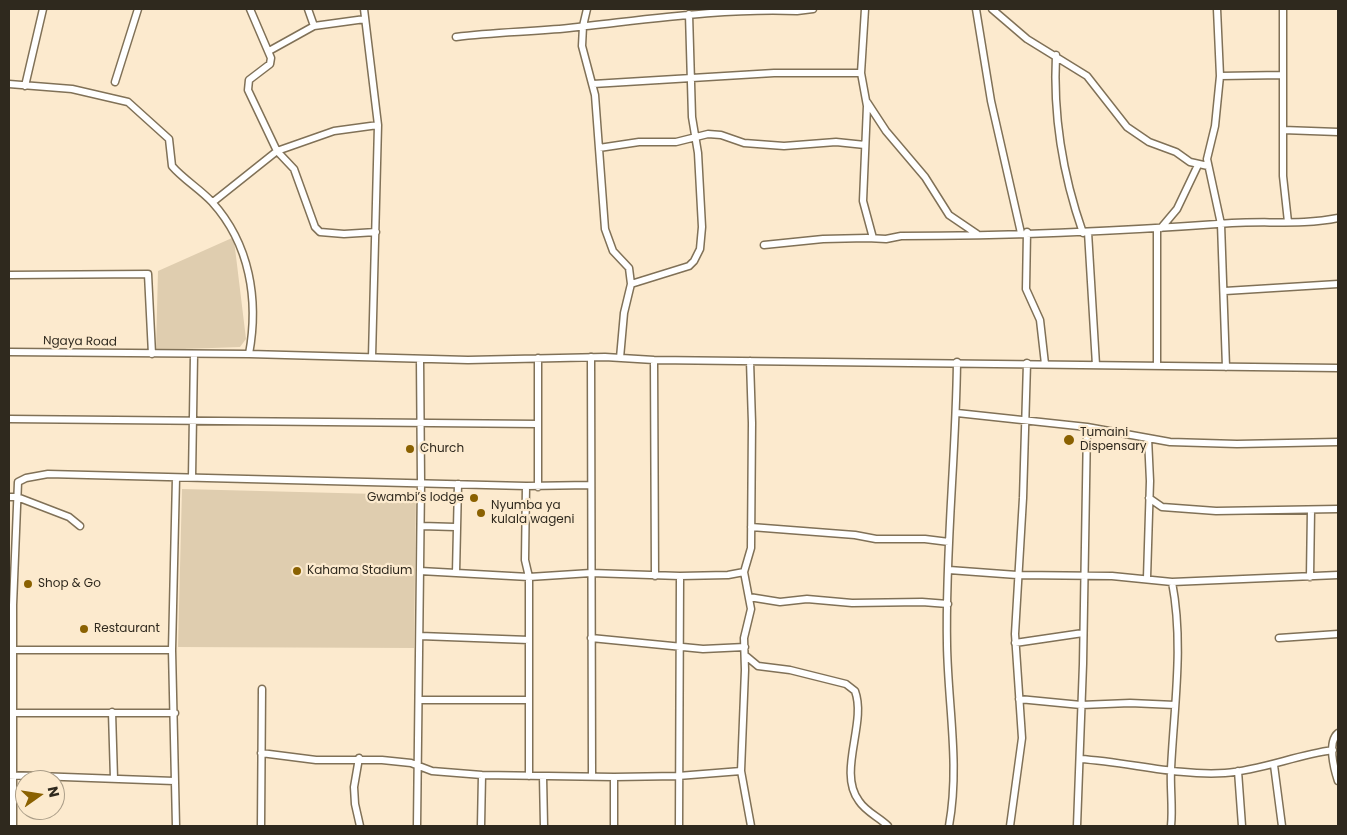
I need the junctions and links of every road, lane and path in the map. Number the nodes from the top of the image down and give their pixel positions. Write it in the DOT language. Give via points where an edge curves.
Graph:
graph roads {
  1 [pos="43,9"];
  2 [pos="138,9"];
  3 [pos="250,9"];
  4 [pos="308,9"];
  5 [pos="364,9"];
  6 [pos="588,9"];
  7 [pos="812,9"];
  8 [pos="866,9"];
  9 [pos="976,9"];
  10 [pos="992,9"];
  11 [pos="1217,9"];
  12 [pos="1283,9"];
  13 [pos="689,14"];
  14 [pos="365,19"];
  15 [pos="314,26"];
  16 [pos="583,26"];
  17 [pos="456,38"];
  18 [pos="269,51"];
  19 [pos="1056,55"];
  20 [pos="861,73"];
  21 [pos="1283,75"];
  22 [pos="1220,76"];
  23 [pos="692,79"];
  24 [pos="115,82"];
  25 [pos="9,84"];
  26 [pos="593,84"];
  27 [pos="25,86"];
  28 [pos="866,101"];
  29 [pos="378,125"];
  30 [pos="1283,130"];
  31 [pos="1338,132"];
  32 [pos="697,136"];
  33 [pos="865,145"];
  34 [pos="599,148"];
  35 [pos="277,151"];
  36 [pos="1198,165"];
  37 [pos="1208,166"];
  38 [pos="212,202"];
  39 [pos="1338,218"];
  40 [pos="1288,222"];
  41 [pos="1221,224"];
  42 [pos="1159,228"];
  43 [pos="376,232"];
  44 [pos="1024,233"];
  45 [pos="1085,233"];
  46 [pos="977,234"];
  47 [pos="874,238"];
  48 [pos="764,245"];
  49 [pos="9,275"];
  50 [pos="632,284"];
  51 [pos="1338,284"];
  52 [pos="1224,290"];
  53 [pos="9,352"];
  54 [pos="152,354"];
  55 [pos="249,354"];
  56 [pos="194,355"];
  57 [pos="372,357"];
  58 [pos="590,357"];
  59 [pos="538,358"];
  60 [pos="620,358"];
  61 [pos="420,359"];
  62 [pos="654,360"];
  63 [pos="750,361"];
  64 [pos="958,362"];
  65 [pos="1027,363"];
  66 [pos="1045,364"];
  67 [pos="1096,365"];
  68 [pos="1157,366"];
  69 [pos="1226,367"];
  70 [pos="1338,368"];
  71 [pos="956,414"];
  72 [pos="9,418"];
  73 [pos="192,419"];
  74 [pos="419,422"];
  75 [pos="1026,422"];
  76 [pos="538,424"];
  77 [pos="1087,427"];
  78 [pos="1148,438"];
  79 [pos="1338,442"];
  80 [pos="192,477"];
  81 [pos="176,478"];
  82 [pos="421,482"];
  83 [pos="458,484"];
  84 [pos="526,486"];
  85 [pos="538,486"];
  86 [pos="591,486"];
  87 [pos="9,497"];
  88 [pos="17,497"];
  89 [pos="1149,498"];
  90 [pos="1338,509"];
  91 [pos="1312,510"];
  92 [pos="80,526"];
  93 [pos="420,526"];
  94 [pos="456,527"];
  95 [pos="751,527"];
  96 [pos="949,542"];
  97 [pos="949,570"];
  98 [pos="420,571"];
  99 [pos="744,572"];
  100 [pos="456,573"];
  101 [pos="591,573"];
  102 [pos="1017,575"];
  103 [pos="1338,575"];
  104 [pos="655,576"];
  105 [pos="680,576"];
  106 [pos="529,577"];
  107 [pos="1083,577"];
  108 [pos="1310,577"];
  109 [pos="1147,578"];
  110 [pos="1172,582"];
  111 [pos="749,597"];
  112 [pos="948,604"];
  113 [pos="11,605"];
  114 [pos="1083,632"];
  115 [pos="1338,634"];
  116 [pos="420,636"];
  117 [pos="591,638"];
  118 [pos="1279,638"];
  119 [pos="529,640"];
  120 [pos="1015,643"];
  121 [pos="679,647"];
  122 [pos="745,647"];
  123 [pos="12,650"];
  124 [pos="172,650"];
  125 [pos="746,656"];
  126 [pos="262,689"];
  127 [pos="1019,699"];
  128 [pos="419,700"];
  129 [pos="528,700"];
  130 [pos="1081,705"];
  131 [pos="1175,705"];
  132 [pos="112,712"];
  133 [pos="10,713"];
  134 [pos="175,713"];
  135 [pos="1338,733"];
  136 [pos="1333,750"];
  137 [pos="261,753"];
  138 [pos="359,758"];
  139 [pos="1080,759"];
  140 [pos="1274,765"];
  141 [pos="419,767"];
  142 [pos="1171,771"];
  143 [pos="1238,771"];
  144 [pos="741,772"];
  145 [pos="11,775"];
  146 [pos="482,775"];
  147 [pos="530,776"];
  148 [pos="543,776"];
  149 [pos="592,776"];
  150 [pos="678,776"];
  151 [pos="614,777"];
  152 [pos="114,779"];
  153 [pos="174,781"];
  154 [pos="1338,781"];
  155 [pos="13,826"];
  156 [pos="176,826"];
  157 [pos="261,826"];
  158 [pos="360,826"];
  159 [pos="417,826"];
  160 [pos="481,826"];
  161 [pos="544,826"];
  162 [pos="614,826"];
  163 [pos="679,826"];
  164 [pos="751,826"];
  165 [pos="888,826"];
  166 [pos="949,826"];
  167 [pos="1010,826"];
  168 [pos="1077,826"];
  169 [pos="1171,826"];
  170 [pos="1242,826"];
  171 [pos="1282,826"];
  1 -- 27 [label="street"];
  2 -- 24 [label="street"];
  3 -- 18 [label="street"];
  4 -- 15 [label="street"];
  5 -- 14 [label="street"];
  6 -- 16 [label="street"];
  7 -- 13 [label="street"];
  8 -- 20 [label="street"];
  9 -- 44 [label="street" via="993,110"];
  10 -- 19 [label="street" via="1027,39"];
  11 -- 22 [label="street"];
  12 -- 21 [label="street"];
  13 -- 16 [label="street"];
  13 -- 23 [label="street"];
  14 -- 15 [label="street"];
  14 -- 29 [label="street"];
  15 -- 18 [label="street"];
  16 -- 17 [label="street" via="490,32"];
  16 -- 26 [label="street" via="583,54"];
  18 -- 35 [label="street" via="270,64 248,80 248,90"];
  19 -- 36 [label="street" via="1087,76 1127,127 1149,142 1173,150"];
  19 -- 45 [label="street" via="1055,101 1064,173"];
  20 -- 23 [label="street" via="774,73"];
  20 -- 28 [label="street"];
  21 -- 22 [label="street"];
  21 -- 30 [label="street"];
  22 -- 37 [label="street" via="1215,126 1207,150"];
  23 -- 26 [label="street"];
  23 -- 32 [label="street" via="693,122"];
  25 -- 27 [label="street"];
  26 -- 34 [label="street"];
  27 -- 38 [label="street" via="72,90 128,102 169,139 174,168"];
  28 -- 33 [label="street"];
  28 -- 46 [label="street" via="949,215"];
  29 -- 35 [label="street" via="334,131"];
  29 -- 43 [label="street"];
  30 -- 31 [label="street"];
  30 -- 40 [label="street"];
  32 -- 33 [label="street" via="721,134 744,142 784,146 836,142"];
  32 -- 34 [label="street" via="676,142 639,142"];
  32 -- 50 [label="street" via="702,205 698,255 692,264 679,270"];
  33 -- 47 [label="street" via="863,206"];
  34 -- 50 [label="street" via="605,229 613,250 629,268"];
  35 -- 38 [label="street"];
  35 -- 43 [label="street" via="294,169 315,227 320,232"];
  36 -- 37 [label="street"];
  36 -- 42 [label="street" via="1177,209"];
  37 -- 41 [label="street"];
  38 -- 55 [label="street" via="240,243 247,266 254,303"];
  39 -- 40 [label="street"];
  40 -- 41 [label="street"];
  41 -- 42 [label="street"];
  41 -- 52 [label="street"];
  42 -- 45 [label="street"];
  42 -- 68 [label="street"];
  43 -- 57 [label="street"];
  44 -- 45 [label="street"];
  44 -- 46 [label="street"];
  44 -- 66 [label="street" via="1026,289 1040,320"];
  45 -- 67 [label="street"];
  46 -- 47 [label="street"];
  47 -- 48 [label="street"];
  49 -- 54 [label="street" via="148,274"];
  50 -- 60 [label="street" via="624,313"];
  51 -- 52 [label="street"];
  52 -- 69 [label="street"];
  53 -- 54 [label="street, Ngaya Road"];
  54 -- 56 [label="street, Ngaya Road"];
  55 -- 56 [label="street, Ngaya Road"];
  55 -- 57 [label="street, Ngaya Road"];
  56 -- 73 [label="street"];
  57 -- 61 [label="street, Ngaya Road"];
  58 -- 59 [label="street, Ngaya Road"];
  58 -- 60 [label="street, Ngaya Road"];
  58 -- 86 [label="street"];
  59 -- 61 [label="street, Ngaya Road"];
  59 -- 76 [label="street"];
  60 -- 62 [label="street, Ngaya Road"];
  61 -- 74 [label="street"];
  62 -- 63 [label="street, Ngaya Road"];
  62 -- 104 [label="street"];
  63 -- 64 [label="street, Ngaya Road"];
  63 -- 95 [label="street"];
  64 -- 65 [label="street, Ngaya Road"];
  64 -- 71 [label="street"];
  65 -- 66 [label="street, Ngaya Road"];
  65 -- 75 [label="street"];
  66 -- 67 [label="street, Ngaya Road"];
  67 -- 68 [label="street, Ngaya Road"];
  68 -- 69 [label="street, Ngaya Road"];
  69 -- 70 [label="street, Ngaya Road"];
  71 -- 75 [label="street"];
  71 -- 96 [label="street"];
  72 -- 73 [label="street"];
  73 -- 74 [label="street"];
  73 -- 80 [label="street"];
  74 -- 76 [label="street"];
  74 -- 82 [label="street"];
  75 -- 77 [label="street"];
  75 -- 102 [label="street"];
  76 -- 85 [label="street"];
  77 -- 78 [label="street"];
  77 -- 107 [label="street"];
  78 -- 79 [label="street" via="1194,443"];
  78 -- 89 [label="street"];
  80 -- 81 [label="street"];
  80 -- 82 [label="street"];
  81 -- 88 [label="street" via="37,475 18,482"];
  81 -- 124 [label="street"];
  82 -- 83 [label="street"];
  82 -- 93 [label="street"];
  83 -- 84 [label="street"];
  83 -- 94 [label="street"];
  84 -- 85 [label="street"];
  84 -- 106 [label="street" via="525,560"];
  85 -- 86 [label="street"];
  86 -- 101 [label="street"];
  87 -- 88 [label="street"];
  88 -- 92 [label="street" via="70,517"];
  88 -- 113 [label="street"];
  89 -- 91 [label="street" via="1162,507 1216,511"];
  89 -- 109 [label="street"];
  90 -- 91 [label="street"];
  91 -- 108 [label="street"];
  93 -- 94 [label="street"];
  93 -- 98 [label="street"];
  94 -- 100 [label="street"];
  95 -- 96 [label="street" via="876,539 925,538"];
  95 -- 99 [label="street" via="751,548"];
  96 -- 97 [label="street"];
  97 -- 102 [label="street"];
  97 -- 112 [label="street"];
  98 -- 100 [label="street"];
  98 -- 116 [label="street"];
  99 -- 105 [label="street"];
  99 -- 111 [label="street"];
  100 -- 106 [label="street"];
  101 -- 104 [label="street"];
  101 -- 106 [label="street"];
  101 -- 117 [label="street"];
  102 -- 107 [label="street"];
  102 -- 120 [label="street"];
  103 -- 108 [label="street"];
  104 -- 105 [label="street"];
  105 -- 121 [label="street"];
  106 -- 119 [label="street"];
  107 -- 109 [label="street"];
  107 -- 114 [label="street"];
  108 -- 110 [label="street"];
  109 -- 110 [label="street"];
  110 -- 131 [label="street" via="1178,620"];
  111 -- 112 [label="street" via="780,602"];
  111 -- 122 [label="street" via="751,609 744,633"];
  112 -- 166 [label="street" via="947,645 954,749 954,802"];
  113 -- 123 [label="street"];
  114 -- 120 [label="street"];
  114 -- 130 [label="street"];
  115 -- 118 [label="street"];
  116 -- 119 [label="street"];
  116 -- 128 [label="street"];
  117 -- 121 [label="street"];
  117 -- 149 [label="street"];
  119 -- 129 [label="street"];
  120 -- 127 [label="street"];
  121 -- 122 [label="street"];
  121 -- 150 [label="street"];
  122 -- 125 [label="street"];
  123 -- 124 [label="street"];
  123 -- 133 [label="street"];
  124 -- 134 [label="street"];
  125 -- 144 [label="street"];
  125 -- 165 [label="street" via="758,666 846,684 855,691 852,786 859,803"];
  126 -- 137 [label="street"];
  127 -- 130 [label="street"];
  127 -- 167 [label="street" via="1021,748"];
  128 -- 129 [label="street"];
  128 -- 141 [label="street"];
  129 -- 147 [label="street"];
  130 -- 131 [label="street"];
  130 -- 139 [label="street"];
  131 -- 142 [label="street"];
  132 -- 133 [label="street"];
  132 -- 134 [label="street"];
  132 -- 152 [label="street"];
  133 -- 145 [label="street"];
  134 -- 153 [label="street"];
  135 -- 136 [label="street"];
  136 -- 140 [label="street"];
  136 -- 154 [label="street"];
  137 -- 138 [label="street" via="316,760"];
  137 -- 157 [label="street"];
  138 -- 141 [label="street" via="411,763"];
  138 -- 158 [label="street" via="354,787"];
  139 -- 142 [label="street"];
  139 -- 168 [label="street"];
  140 -- 143 [label="street"];
  140 -- 171 [label="street"];
  141 -- 146 [label="street"];
  141 -- 159 [label="street"];
  142 -- 143 [label="street" via="1196,774"];
  142 -- 169 [label="street"];
  143 -- 170 [label="street"];
  144 -- 150 [label="street"];
  144 -- 164 [label="street"];
  145 -- 152 [label="street"];
  145 -- 155 [label="street"];
  146 -- 147 [label="street"];
  146 -- 160 [label="street"];
  147 -- 148 [label="street"];
  148 -- 149 [label="street"];
  148 -- 161 [label="street"];
  149 -- 151 [label="street"];
  150 -- 151 [label="street"];
  150 -- 163 [label="street"];
  151 -- 162 [label="street"];
  152 -- 153 [label="street"];
  153 -- 156 [label="street"];
}
